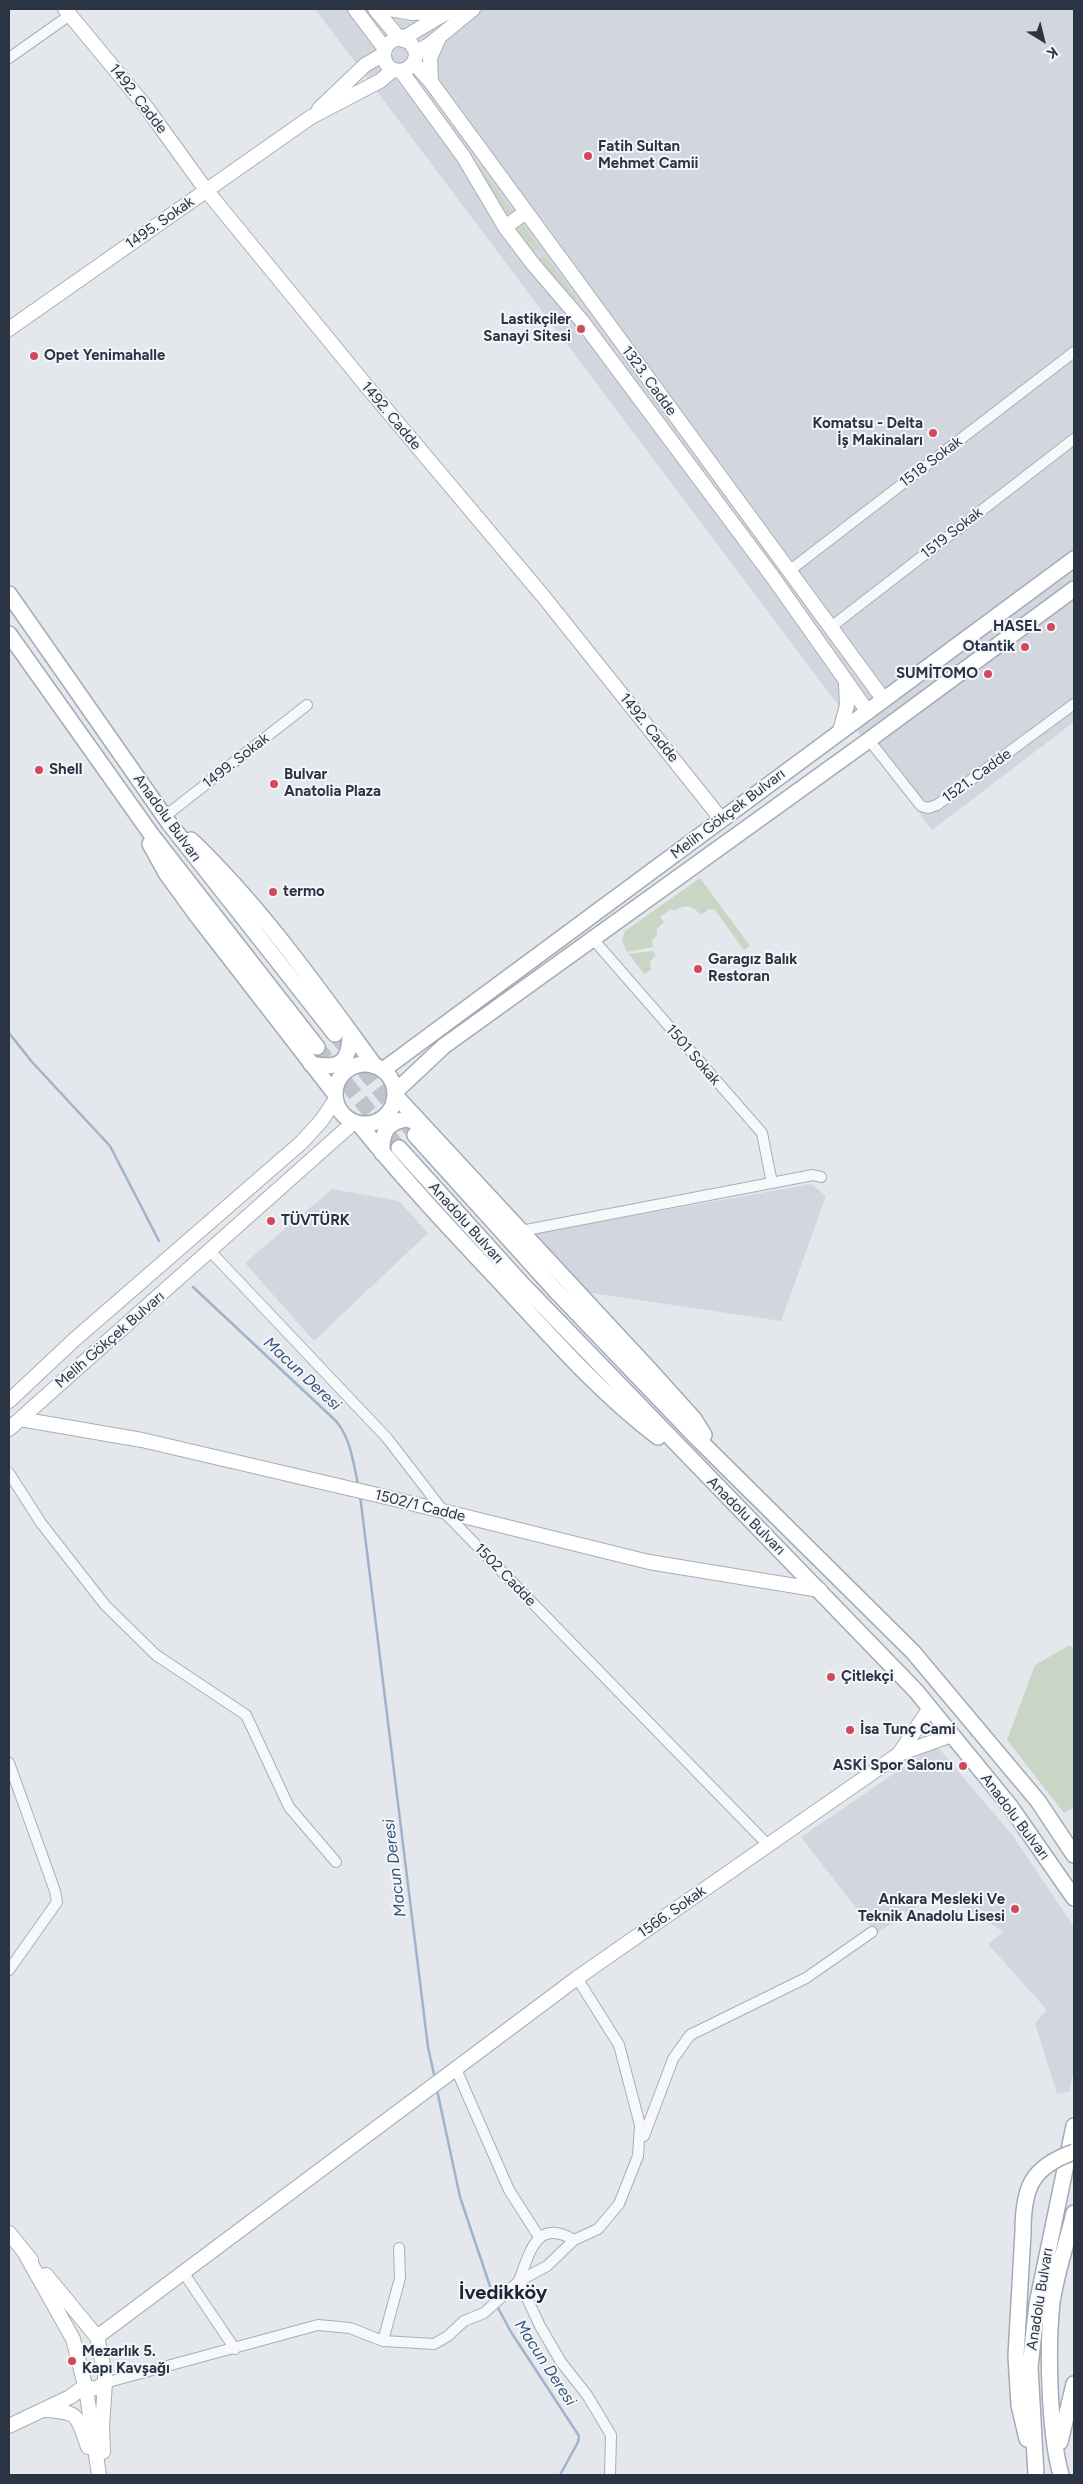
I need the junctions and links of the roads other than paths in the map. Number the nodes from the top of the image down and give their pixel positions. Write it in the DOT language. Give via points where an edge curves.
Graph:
graph roads {
  1 [pos="355,9"];
  2 [pos="375,9"];
  3 [pos="390,9"];
  4 [pos="473,9"];
  5 [pos="450,10"];
  6 [pos="67,12"];
  7 [pos="439,37"];
  8 [pos="400,39"];
  9 [pos="384,52"];
  10 [pos="9,58"];
  11 [pos="415,58"];
  12 [pos="397,70"];
  13 [pos="431,82"];
  14 [pos="311,117"];
  15 [pos="206,190"];
  16 [pos="526,212"];
  17 [pos="505,227"];
  18 [pos="553,250"];
  19 [pos="532,264"];
  20 [pos="590,300"];
  21 [pos="574,312"];
  22 [pos="9,329"];
  23 [pos="1074,352"];
  24 [pos="1074,439"];
  25 [pos="1074,559"];
  26 [pos="788,571"];
  27 [pos="1074,589"];
  28 [pos="9,594"];
  29 [pos="830,627"];
  30 [pos="9,634"];
  31 [pos="846,682"];
  32 [pos="884,700"];
  33 [pos="1074,704"];
  34 [pos="307,705"];
  35 [pos="868,712"];
  36 [pos="898,719"];
  37 [pos="840,731"];
  38 [pos="882,731"];
  39 [pos="869,740"];
  40 [pos="130,805"];
  41 [pos="167,820"];
  42 [pos="722,820"];
  43 [pos="592,938"];
  44 [pos="350,1033"];
  45 [pos="335,1034"];
  46 [pos="317,1047"];
  47 [pos="311,1064"];
  48 [pos="379,1068"];
  49 [pos="395,1093"];
  50 [pos="336,1097"];
  51 [pos="356,1123"];
  52 [pos="420,1131"];
  53 [pos="399,1148"];
  54 [pos="382,1153"];
  55 [pos="821,1177"];
  56 [pos="772,1183"];
  57 [pos="521,1231"];
  58 [pos="196,1233"];
  59 [pos="211,1252"];
  60 [pos="9,1401"];
  61 [pos="20,1418"];
  62 [pos="9,1429"];
  63 [pos="720,1461"];
  64 [pos="697,1466"];
  65 [pos="9,1473"];
  66 [pos="444,1512"];
  67 [pos="820,1590"];
  68 [pos="930,1708"];
  69 [pos="952,1735"];
  70 [pos="899,1754"];
  71 [pos="9,1763"];
  72 [pos="768,1845"];
  73 [pos="1074,1855"];
  74 [pos="336,1862"];
  75 [pos="1074,1898"];
  76 [pos="872,1932"];
  77 [pos="9,1970"];
  78 [pos="578,1978"];
  79 [pos="452,2073"];
  80 [pos="1074,2126"];
  81 [pos="1074,2152"];
  82 [pos="638,2156"];
  83 [pos="1074,2213"];
  84 [pos="9,2233"];
  85 [pos="539,2238"];
  86 [pos="574,2240"];
  87 [pos="399,2248"];
  88 [pos="26,2254"];
  89 [pos="183,2272"];
  90 [pos="519,2281"];
  91 [pos="94,2334"];
  92 [pos="73,2339"];
  93 [pos="383,2341"];
  94 [pos="235,2349"];
  95 [pos="105,2382"];
  96 [pos="1074,2384"];
  97 [pos="86,2387"];
  98 [pos="46,2410"];
  99 [pos="9,2426"];
  100 [pos="1056,2458"];
  101 [pos="1036,2473"];
  102 [pos="98,2475"];
  103 [pos="106,2475"];
  104 [pos="610,2475"];
  105 [pos="1061,2475"];
  1 -- 9 [label="street"];
  2 -- 8 [label="street"];
  3 -- 5 [label="street" via="412,13"];
  4 -- 7 [label="street"];
  5 -- 8 [label="street"];
  6 -- 10 [label="street"];
  6 -- 15 [label="street, 1492. Cadde" via="146,106"];
  7 -- 11 [label="street"];
  7 -- 13 [label="street" via="430,58"];
  8 -- 9 [label="street" via="389,43"];
  8 -- 11 [label="street" via="410,42"];
  9 -- 12 [label="street" via="388,65"];
  9 -- 14 [label="street, 1495. Sokak" via="365,65"];
  11 -- 12 [label="street" via="411,67"];
  11 -- 13 [label="street, 1323. Cadde"];
  12 -- 14 [label="street, 1495. Sokak"];
  12 -- 17 [label="street" via="463,156"];
  13 -- 16 [label="street, 1323. Cadde"];
  14 -- 15 [label="street, 1495. Sokak"];
  15 -- 22 [label="street, 1495. Sokak"];
  15 -- 42 [label="street, 1492. Cadde" via="543,596"];
  16 -- 17 [label="street"];
  16 -- 18 [label="street, 1323. Cadde"];
  17 -- 19 [label="street"];
  18 -- 19 [label="street" via="535,255"];
  18 -- 20 [label="street, 1323. Cadde"];
  19 -- 21 [label="street"];
  20 -- 21 [label="street"];
  20 -- 26 [label="street, 1323. Cadde"];
  21 -- 31 [label="street" via="772,576"];
  23 -- 26 [label="street, 1518 Sokak"];
  24 -- 29 [label="street, 1519 Sokak"];
  25 -- 32 [label="main road, Melih Gökçek Bulvarı"];
  26 -- 29 [label="street, 1323. Cadde"];
  27 -- 36 [label="main road, Melih Gökçek Bulvarı"];
  28 -- 41 [label="main road, Anadolu Bulvarı"];
  29 -- 32 [label="street, 1323. Cadde"];
  30 -- 40 [label="main road, Anadolu Bulvarı"];
  31 -- 35 [label="street"];
  31 -- 37 [label="street" via="847,705"];
  32 -- 35 [label="main road, Melih Gökçek Bulvarı"];
  32 -- 36 [label="main road"];
  33 -- 39 [label="street, 1521. Cadde" via="937,805 928,808 921,806"];
  34 -- 41 [label="street, 1499. Sokak"];
  35 -- 37 [label="main road, Melih Gökçek Bulvarı"];
  35 -- 38 [label="main road"];
  36 -- 38 [label="main road, Melih Gökçek Bulvarı"];
  37 -- 42 [label="main road, Melih Gökçek Bulvarı"];
  38 -- 39 [label="main road, Melih Gökçek Bulvarı"];
  39 -- 43 [label="main road, Melih Gökçek Bulvarı"];
  40 -- 46 [label="main road, Anadolu Bulvarı"];
  40 -- 47 [label="main road" via="166,873"];
  41 -- 44 [label="main road" via="228,875"];
  41 -- 45 [label="main road, Anadolu Bulvarı"];
  42 -- 48 [label="main road, Melih Gökçek Bulvarı"];
  43 -- 49 [label="main road, Melih Gökçek Bulvarı" via="444,1046"];
  43 -- 56 [label="street, 1501 Sokak" via="762,1133"];
  44 -- 47 [label="main road" via="346,1057 338,1065"];
  44 -- 48 [label="main road"];
  47 -- 50 [label="main road"];
  48 -- 49 [label="main road" via="389,1076"];
  48 -- 50 [label="main road" via="365,1064 348,1070 337,1085"];
  49 -- 51 [label="main road" via="394,1104 384,1118 376,1122"];
  49 -- 52 [label="main road"];
  50 -- 51 [label="main road" via="346,1117"];
  50 -- 58 [label="street, Melih Gökçek Bulvarı" via="302,1142"];
  51 -- 54 [label="main road"];
  51 -- 59 [label="street, Melih Gökçek Bulvarı"];
  52 -- 54 [label="main road" via="408,1118 391,1124 384,1132"];
  52 -- 57 [label="main road"];
  52 -- 63 [label="main road, Anadolu Bulvarı" via="512,1244"];
  53 -- 64 [label="main road, Anadolu Bulvarı" via="522,1284"];
  54 -- 64 [label="main road" via="614,1401"];
  55 -- 56 [label="street" via="814,1175"];
  56 -- 57 [label="street"];
  57 -- 63 [label="main road" via="694,1419"];
  58 -- 59 [label="street"];
  58 -- 60 [label="street, Melih Gökçek Bulvarı"];
  59 -- 61 [label="street, Melih Gökçek Bulvarı"];
  59 -- 66 [label="street, 1502 Cadde" via="387,1438"];
  61 -- 62 [label="street, Melih Gökçek Bulvarı"];
  61 -- 66 [label="street, 1502/1 Cadde" via="142,1440"];
  63 -- 73 [label="main road, Anadolu Bulvarı" via="912,1652 1038,1801"];
  64 -- 67 [label="main road, Anadolu Bulvarı"];
  65 -- 74 [label="street" via="41,1523 105,1605 156,1656 246,1715 288,1807"];
  66 -- 67 [label="street, 1502/1 Cadde" via="650,1562"];
  66 -- 72 [label="street, 1502 Cadde"];
  67 -- 68 [label="main road, Anadolu Bulvarı"];
  68 -- 69 [label="main road, Anadolu Bulvarı"];
  68 -- 70 [label="street"];
  69 -- 70 [label="street"];
  69 -- 75 [label="main road, Anadolu Bulvarı" via="1010,1806"];
  70 -- 72 [label="street, 1566. Sokak"];
  71 -- 77 [label="street" via="57,1902"];
  72 -- 78 [label="street, 1566. Sokak"];
  76 -- 82 [label="street" via="806,1978 690,2035 673,2059"];
  78 -- 79 [label="street, 1566. Sokak"];
  78 -- 82 [label="street" via="619,2045 640,2125"];
  79 -- 85 [label="street" via="508,2190"];
  79 -- 89 [label="street, 1566. Sokak"];
  80 -- 101 [label="main road, Anadolu Bulvarı" via="1037,2304 1030,2367"];
  81 -- 101 [label="main road, bridge" via="1055,2159 1039,2171 1023,2202 1016,2366 1019,2405"];
  82 -- 86 [label="street" via="620,2204 598,2229"];
  83 -- 100 [label="main road, Anadolu Bulvarı" via="1052,2302 1050,2369"];
  84 -- 88 [label="street"];
  85 -- 86 [label="street" via="550,2231"];
  85 -- 90 [label="street"];
  86 -- 90 [label="street" via="546,2266"];
  87 -- 93 [label="street" via="400,2278"];
  88 -- 91 [label="street"];
  88 -- 92 [label="street"];
  89 -- 91 [label="street, 1566. Sokak"];
  89 -- 94 [label="street"];
  90 -- 93 [label="street" via="484,2313 464,2321 434,2344"];
  90 -- 104 [label="street" via="560,2362 587,2396 610,2436"];
  91 -- 92 [label="street, 1566. Sokak" via="79,2334"];
  91 -- 95 [label="street"];
  92 -- 97 [label="street"];
  93 -- 94 [label="street" via="350,2328 318,2326"];
  94 -- 95 [label="street"];
  95 -- 97 [label="street" via="97,2388"];
  95 -- 103 [label="street" via="101,2441"];
  96 -- 100 [label="main road"];
  97 -- 98 [label="street"];
  97 -- 102 [label="street"];
  98 -- 99 [label="street"];
  98 -- 102 [label="street" via="69,2412 75,2416"];
  100 -- 105 [label="main road, Anadolu Bulvarı"];
}
